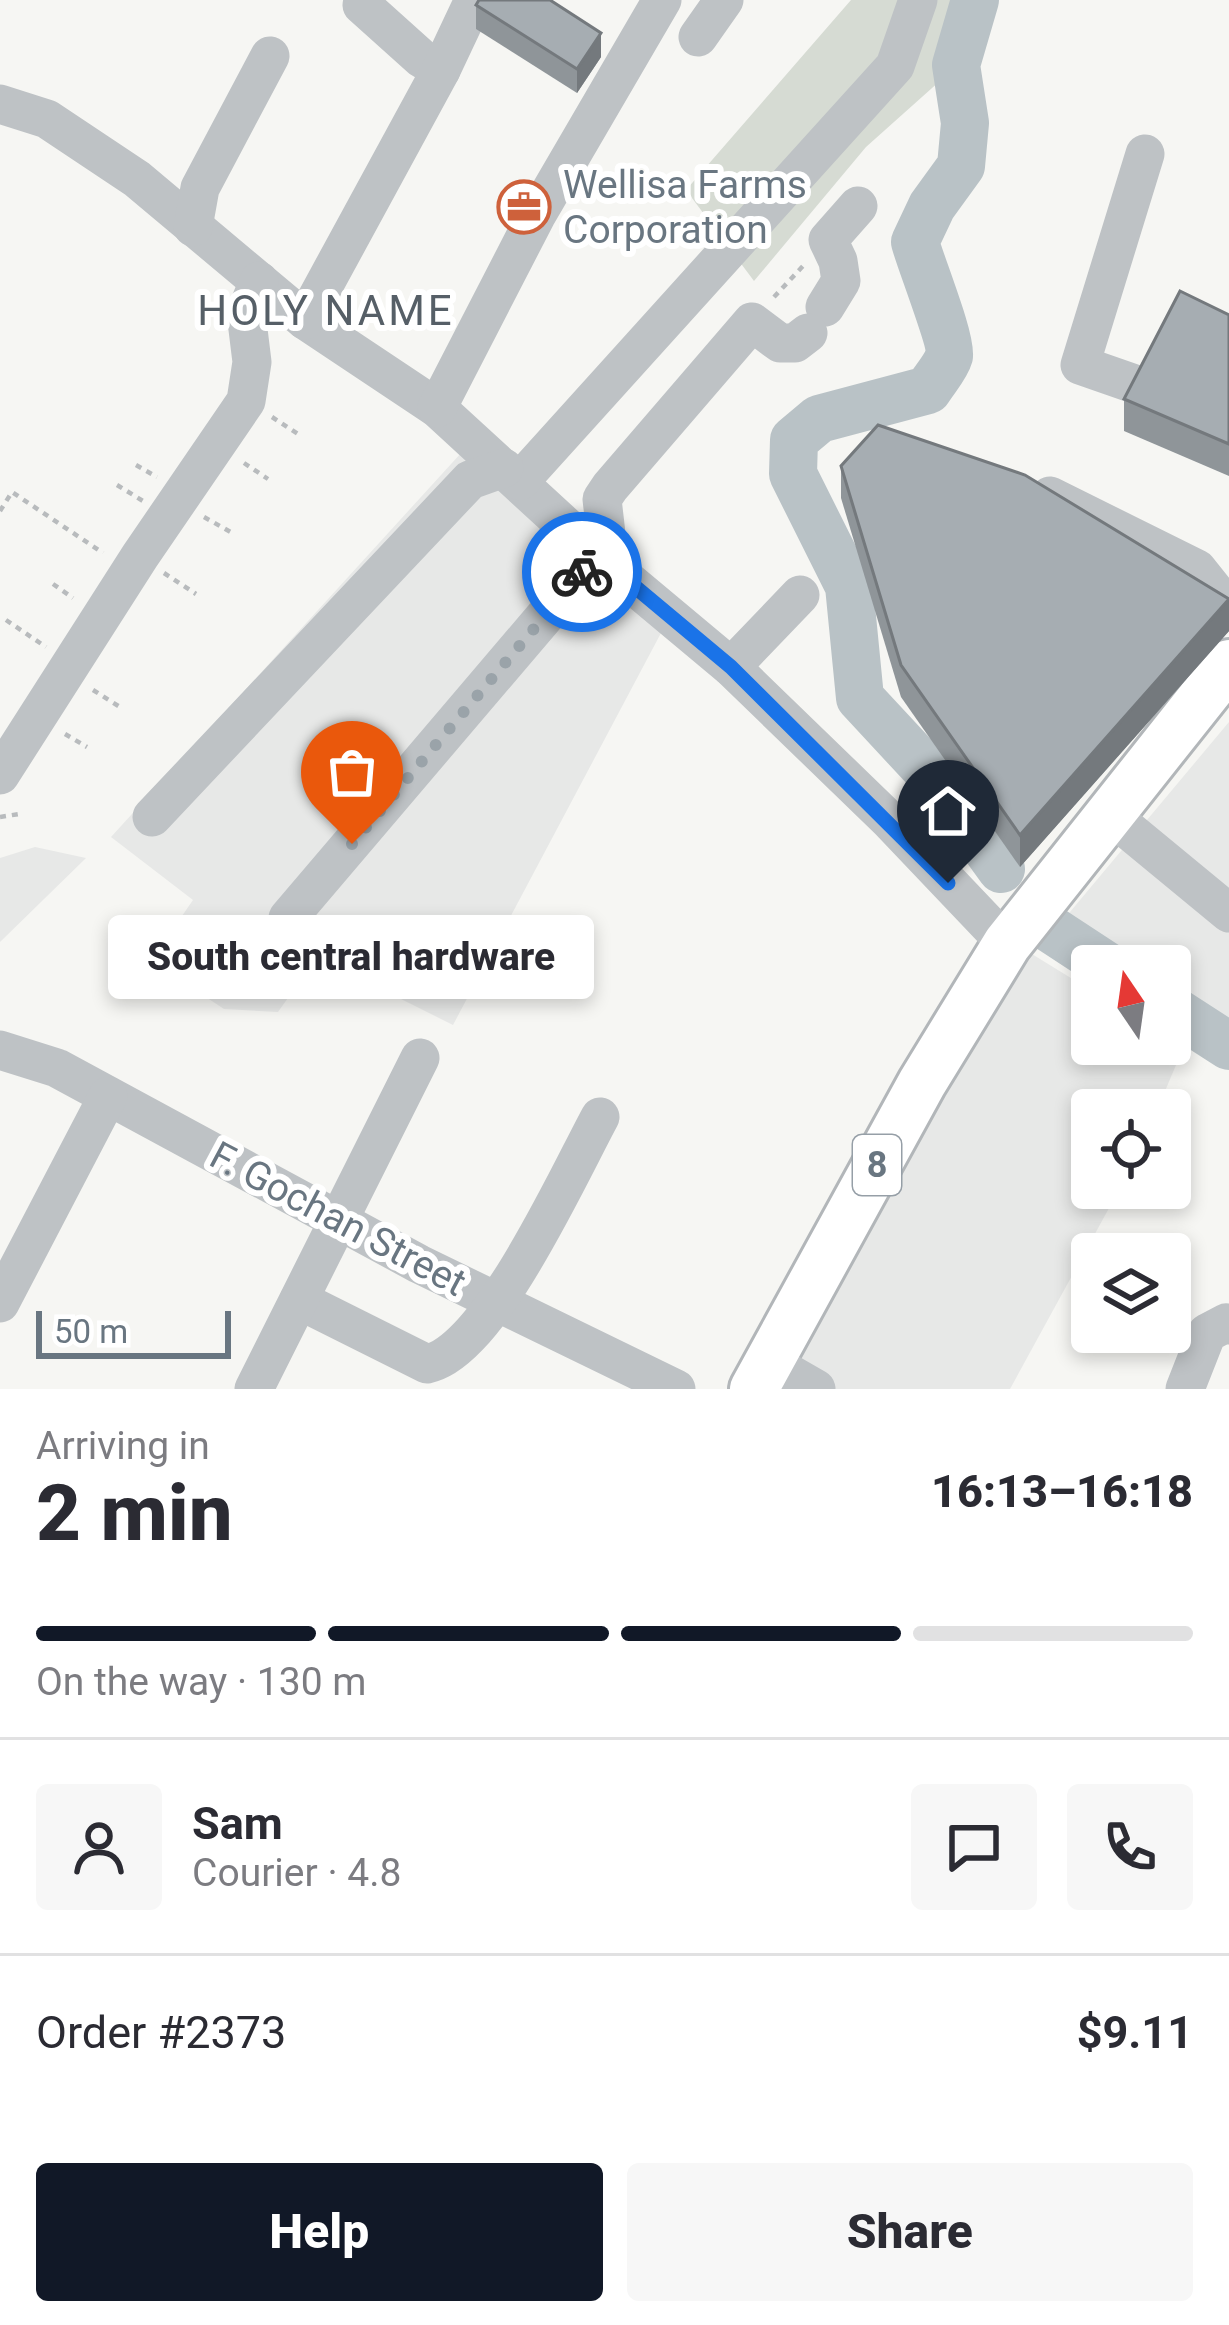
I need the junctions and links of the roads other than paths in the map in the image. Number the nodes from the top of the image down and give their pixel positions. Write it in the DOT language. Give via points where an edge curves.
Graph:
graph roads {
  1 [pos="474,0"];
  2 [pos="662,0"];
  3 [pos="724,0"];
  4 [pos="918,0"];
  5 [pos="362,5"];
  6 [pos="698,37"];
  7 [pos="270,56"];
  8 [pos="441,70"];
  9 [pos="0,104"];
  10 [pos="1145,154"];
  11 [pos="858,206"];
  12 [pos="193,227"];
  13 [pos="259,281"];
  14 [pos="304,320"];
  15 [pos="1146,388"];
  16 [pos="436,408"];
  17 [pos="501,476"];
  18 [pos="1012,476"];
  19 [pos="597,555"];
  20 [pos="800,595"];
  21 [pos="1229,609"];
  22 [pos="1229,664"];
  23 [pos="731,667"];
  24 [pos="0,775"];
  25 [pos="1109,814"];
  26 [pos="152,817"];
  27 [pos="1229,913"];
  28 [pos="288,918"];
  29 [pos="1023,922"];
  30 [pos="0,1050"];
  31 [pos="420,1058"];
  32 [pos="108,1096"];
  33 [pos="600,1117"];
  34 [pos="340,1221"];
  35 [pos="299,1300"];
  36 [pos="0,1303"];
  37 [pos="497,1304"];
  38 [pos="1229,1324"];
  39 [pos="761,1375"];
  40 [pos="254,1389"];
  41 [pos="676,1389"];
  42 [pos="816,1389"];
  43 [pos="1184,1389"];
  1 -- 8 [label="street"];
  2 -- 16 [label="street"];
  3 -- 6 [label="street"];
  4 -- 17 [label="street" via="895,66"];
  5 -- 8 [label="street"];
  7 -- 12 [label="street" via="200,188"];
  8 -- 14 [label="street"];
  9 -- 12 [label="street" via="47,119"];
  10 -- 15 [label="street" via="1079,365"];
  11 -- 19 [label="street" via="828,240 841,281 816,320 795,344 752,322 602,499 607,534"];
  12 -- 13 [label="street"];
  13 -- 14 [label="street"];
  13 -- 24 [label="street" via="246,314 246,401"];
  14 -- 16 [label="street"];
  16 -- 17 [label="street"];
  17 -- 19 [label="street"];
  17 -- 26 [label="street"];
  18 -- 21 [label="street" via="1197,569"];
  19 -- 23 [label="street"];
  19 -- 28 [label="street"];
  20 -- 23 [label="street"];
  22 -- 25 [label="main road, 8" via="1137,744"];
  23 -- 29 [label="street" via="890,820"];
  25 -- 27 [label="street"];
  25 -- 29 [label="main road, 8"];
  29 -- 39 [label="main road, 8" via="922,1083"];
  30 -- 32 [label="street, F. Gochan Street"];
  31 -- 34 [label="street"];
  32 -- 34 [label="street, F. Gochan Street"];
  32 -- 36 [label="street"];
  33 -- 37 [label="street"];
  34 -- 35 [label="street"];
  34 -- 37 [label="street, F. Gochan Street"];
  35 -- 37 [label="street" via="427,1364 443,1360"];
  35 -- 40 [label="street"];
  37 -- 41 [label="street, F. Gochan Street"];
  38 -- 43 [label="street" via="1208,1333"];
  39 -- 42 [label="street"];
}
